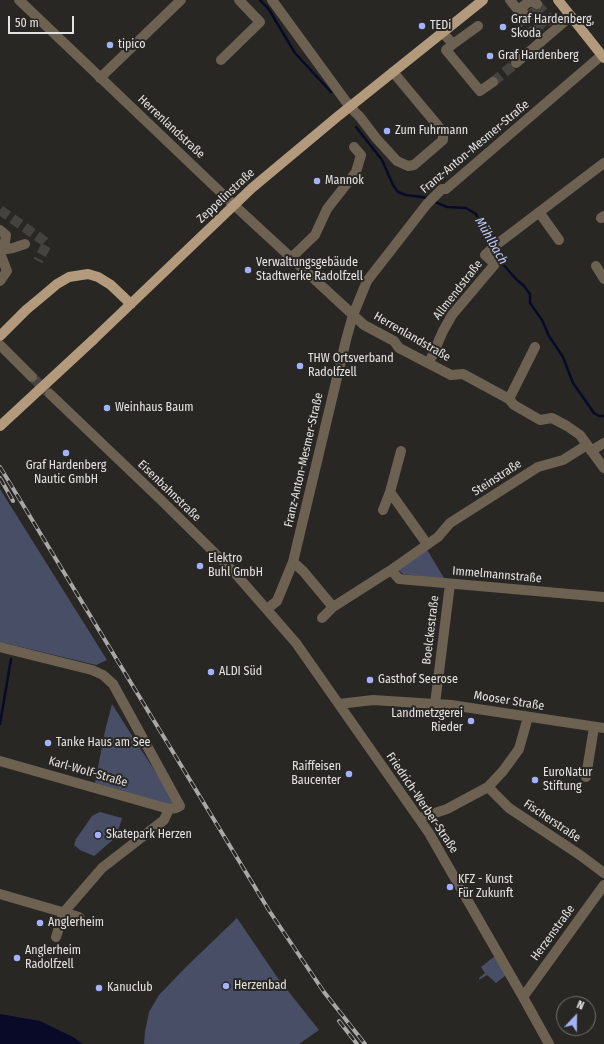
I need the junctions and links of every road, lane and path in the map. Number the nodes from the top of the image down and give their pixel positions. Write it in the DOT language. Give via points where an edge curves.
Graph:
graph roads {
  1 [pos="19,0"];
  2 [pos="181,0"];
  3 [pos="239,0"];
  4 [pos="272,0"];
  5 [pos="482,0"];
  6 [pos="510,0"];
  7 [pos="558,0"];
  8 [pos="527,8"];
  9 [pos="571,16"];
  10 [pos="478,26"];
  11 [pos="443,33"];
  12 [pos="453,44"];
  13 [pos="603,57"];
  14 [pos="221,60"];
  15 [pos="516,63"];
  16 [pos="393,72"];
  17 [pos="100,78"];
  18 [pos="493,82"];
  19 [pos="350,107"];
  20 [pos="354,147"];
  21 [pos="604,163"];
  22 [pos="234,205"];
  23 [pos="539,212"];
  24 [pos="0,230"];
  25 [pos="560,240"];
  26 [pos="25,244"];
  27 [pos="0,249"];
  28 [pos="0,253"];
  29 [pos="292,258"];
  30 [pos="596,266"];
  31 [pos="604,279"];
  32 [pos="0,280"];
  33 [pos="131,304"];
  34 [pos="353,315"];
  35 [pos="0,336"];
  36 [pos="0,345"];
  37 [pos="535,347"];
  38 [pos="429,363"];
  39 [pos="32,377"];
  40 [pos="50,394"];
  41 [pos="509,398"];
  42 [pos="0,426"];
  43 [pos="604,443"];
  44 [pos="589,448"];
  45 [pos="400,451"];
  46 [pos="604,468"];
  47 [pos="390,492"];
  48 [pos="383,510"];
  49 [pos="427,544"];
  50 [pos="293,562"];
  51 [pos="391,570"];
  52 [pos="450,584"];
  53 [pos="604,597"];
  54 [pos="333,607"];
  55 [pos="267,610"];
  56 [pos="322,618"];
  57 [pos="0,647"];
  58 [pos="338,704"];
  59 [pos="435,704"];
  60 [pos="528,717"];
  61 [pos="599,728"];
  62 [pos="0,761"];
  63 [pos="586,777"];
  64 [pos="488,787"];
  65 [pos="169,808"];
  66 [pos="420,818"];
  67 [pos="604,873"];
  68 [pos="604,885"];
  69 [pos="0,895"];
  70 [pos="64,912"];
  71 [pos="80,922"];
  72 [pos="56,936"];
  73 [pos="523,997"];
  74 [pos="549,1044"];
  1 -- 17 [label="street, Herrenlandstraße"];
  2 -- 17 [label="street"];
  3 -- 14 [label="street" via="260,22"];
  4 -- 19 [label="street"];
  5 -- 11 [label="main road, Zeppelinstraße"];
  6 -- 8 [label="street"];
  7 -- 9 [label="main road"];
  9 -- 13 [label="main road"];
  9 -- 15 [label="street"];
  10 -- 12 [label="street"];
  11 -- 12 [label="street"];
  11 -- 16 [label="main road, Zeppelinstraße"];
  12 -- 18 [label="street" via="446,50 480,91"];
  13 -- 34 [label="street, Franz-Anton-Mesmer-Straße" via="427,204 367,281"];
  16 -- 19 [label="main road, Zeppelinstraße"];
  16 -- 19 [label="street" via="439,126 443,135 443,140 414,165 408,166 397,161"];
  17 -- 22 [label="street, Herrenlandstraße"];
  19 -- 22 [label="main road, Zeppelinstraße"];
  20 -- 29 [label="street" via="361,155 356,172 327,209 315,235"];
  21 -- 23 [label="street, Allmendstraße"];
  22 -- 29 [label="street, Herrenlandstraße"];
  22 -- 33 [label="main road, Zeppelinstraße"];
  23 -- 25 [label="street"];
  23 -- 38 [label="street, Allmendstraße" via="485,255 494,264 452,315"];
  24 -- 27 [label="street" via="6,235"];
  26 -- 27 [label="street"];
  28 -- 32 [label="street" via="7,271"];
  29 -- 34 [label="street, Herrenlandstraße"];
  30 -- 31 [label="street"];
  33 -- 35 [label="main road" via="111,285 98,277 88,274 69,277 26,310"];
  33 -- 42 [label="main road, Zeppelinstraße, bridge"];
  34 -- 38 [label="street, Herrenlandstraße" via="364,325 394,341 399,348"];
  34 -- 50 [label="street, Franz-Anton-Mesmer-Straße"];
  36 -- 39 [label="street"];
  37 -- 41 [label="street"];
  38 -- 41 [label="street, Herrenlandstraße" via="451,375 463,374"];
  40 -- 55 [label="street, Eisenbahnstraße" via="223,561"];
  41 -- 44 [label="street, Herrenlandstraße" via="514,406 540,420 552,418 580,434"];
  43 -- 44 [label="street, Steinstraße"];
  44 -- 46 [label="street, Herrenlandstraße"];
  44 -- 49 [label="street, Steinstraße" via="563,460 538,467 450,523 438,537"];
  45 -- 47 [label="street"];
  47 -- 48 [label="street"];
  47 -- 49 [label="street"];
  49 -- 51 [label="street, Steinstraße"];
  50 -- 54 [label="street"];
  50 -- 55 [label="street, Franz-Anton-Mesmer-Straße" via="277,601"];
  51 -- 52 [label="street, Immelmannstraße" via="399,579"];
  51 -- 54 [label="street, Steinstraße"];
  52 -- 53 [label="street, Immelmannstraße"];
  52 -- 59 [label="street, Boelckestraße"];
  54 -- 56 [label="street, Steinstraße"];
  55 -- 58 [label="street, Friedrich-Werber-Straße" via="296,643"];
  57 -- 65 [label="street, Karl-Wolf-Straße" via="55,663 92,670 113,684 180,806"];
  58 -- 59 [label="street, Mooser Straße" via="373,700"];
  58 -- 66 [label="street, Friedrich-Werber-Straße"];
  59 -- 60 [label="street, Mooser Straße"];
  60 -- 61 [label="street, Mooser Straße"];
  60 -- 64 [label="street" via="519,749"];
  61 -- 63 [label="street"];
  62 -- 65 [label="street, Karl-Wolf-Straße"];
  64 -- 66 [label="street" via="447,809"];
  64 -- 67 [label="street, Fischerstraße" via="509,808"];
  65 -- 70 [label="street" via="164,820 102,868"];
  66 -- 73 [label="street, Friedrich-Werber-Straße"];
  68 -- 73 [label="street, Herzenstraße"];
  69 -- 70 [label="street"];
  70 -- 71 [label="street" via="79,917"];
  70 -- 72 [label="street"];
  73 -- 74 [label="street, Friedrich-Werber-Straße"];
}
